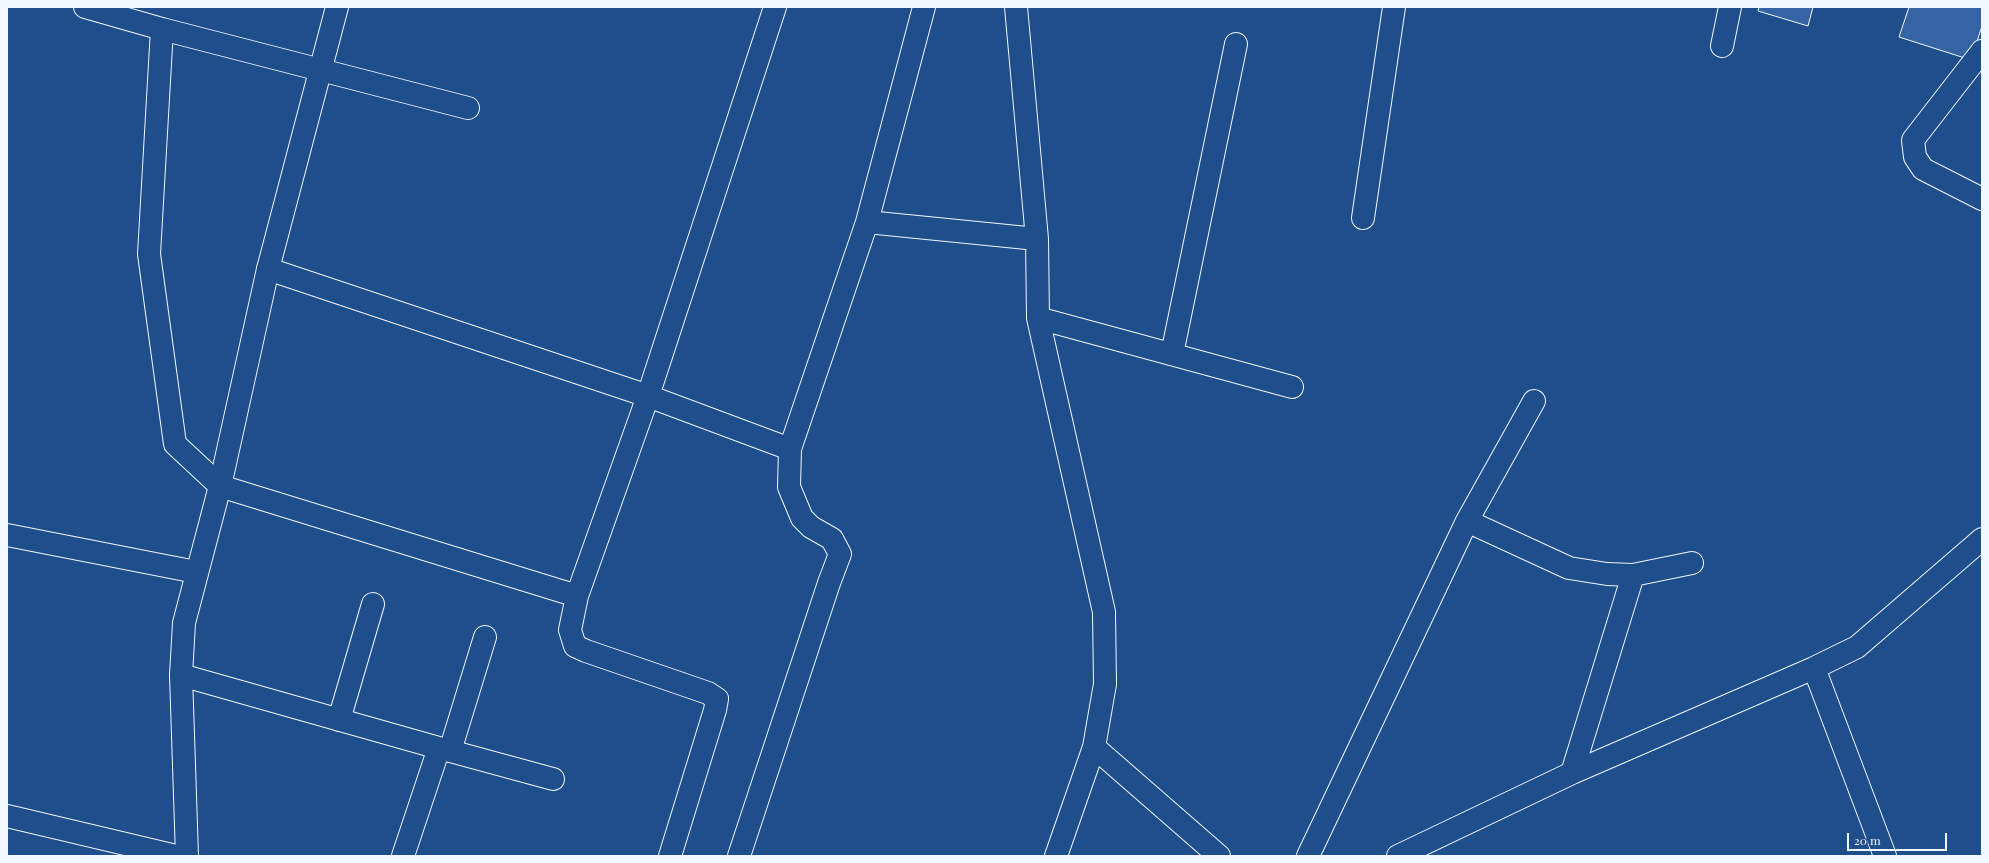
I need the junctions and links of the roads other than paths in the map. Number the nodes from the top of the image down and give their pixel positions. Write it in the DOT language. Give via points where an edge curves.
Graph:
graph roads {
  1 [pos="86,7"];
  2 [pos="337,7"];
  3 [pos="775,7"];
  4 [pos="924,7"];
  5 [pos="1016,7"];
  6 [pos="1394,7"];
  7 [pos="1730,7"];
  8 [pos="137,14"];
  9 [pos="162,29"];
  10 [pos="1236,44"];
  11 [pos="1722,46"];
  12 [pos="1982,51"];
  13 [pos="321,70"];
  14 [pos="468,108"];
  15 [pos="1982,199"];
  16 [pos="1363,218"];
  17 [pos="867,222"];
  18 [pos="1037,239"];
  19 [pos="268,269"];
  20 [pos="1038,318"];
  21 [pos="1172,354"];
  22 [pos="1292,387"];
  23 [pos="648,396"];
  24 [pos="1534,402"];
  25 [pos="790,449"];
  26 [pos="220,486"];
  27 [pos="1467,521"];
  28 [pos="7,535"];
  29 [pos="1982,539"];
  30 [pos="1692,563"];
  31 [pos="196,572"];
  32 [pos="1633,575"];
  33 [pos="578,596"];
  34 [pos="373,604"];
  35 [pos="485,637"];
  36 [pos="1814,668"];
  37 [pos="181,675"];
  38 [pos="339,720"];
  39 [pos="1094,747"];
  40 [pos="444,749"];
  41 [pos="1572,773"];
  42 [pos="553,779"];
  43 [pos="7,816"];
  44 [pos="176,856"];
  45 [pos="187,856"];
  46 [pos="402,856"];
  47 [pos="670,856"];
  48 [pos="739,856"];
  49 [pos="1056,856"];
  50 [pos="1219,856"];
  51 [pos="1308,856"];
  52 [pos="1398,856"];
  53 [pos="1885,856"];
  1 -- 8 [label="street"];
  2 -- 13 [label="street"];
  3 -- 23 [label="street"];
  4 -- 17 [label="street"];
  5 -- 18 [label="street"];
  6 -- 16 [label="street"];
  7 -- 11 [label="street"];
  8 -- 9 [label="street"];
  9 -- 13 [label="street"];
  9 -- 26 [label="street" via="149,254 175,444"];
  10 -- 21 [label="street"];
  12 -- 15 [label="street" via="1913,140 1915,157 1923,169"];
  13 -- 14 [label="street"];
  13 -- 19 [label="street"];
  17 -- 18 [label="street"];
  17 -- 25 [label="street"];
  18 -- 20 [label="street"];
  19 -- 23 [label="street"];
  19 -- 26 [label="street"];
  20 -- 21 [label="street"];
  20 -- 39 [label="street" via="1104,612 1105,684"];
  21 -- 22 [label="street"];
  23 -- 25 [label="street"];
  23 -- 33 [label="street"];
  24 -- 27 [label="street"];
  25 -- 48 [label="street" via="789,487 802,518 811,527 832,539 840,554"];
  26 -- 31 [label="street"];
  26 -- 33 [label="street"];
  27 -- 32 [label="street" via="1569,568"];
  27 -- 51 [label="street"];
  28 -- 31 [label="street"];
  29 -- 36 [label="street" via="1857,647"];
  30 -- 32 [label="street"];
  31 -- 37 [label="street" via="184,623"];
  32 -- 41 [label="street"];
  33 -- 47 [label="street" via="570,630 575,646 598,657 717,699"];
  34 -- 38 [label="street"];
  35 -- 40 [label="street"];
  36 -- 41 [label="street"];
  36 -- 53 [label="street"];
  37 -- 38 [label="street"];
  37 -- 45 [label="street"];
  38 -- 40 [label="street"];
  39 -- 49 [label="street"];
  39 -- 50 [label="street"];
  40 -- 42 [label="street"];
  40 -- 46 [label="street"];
  41 -- 52 [label="street"];
  43 -- 44 [label="street"];
}
